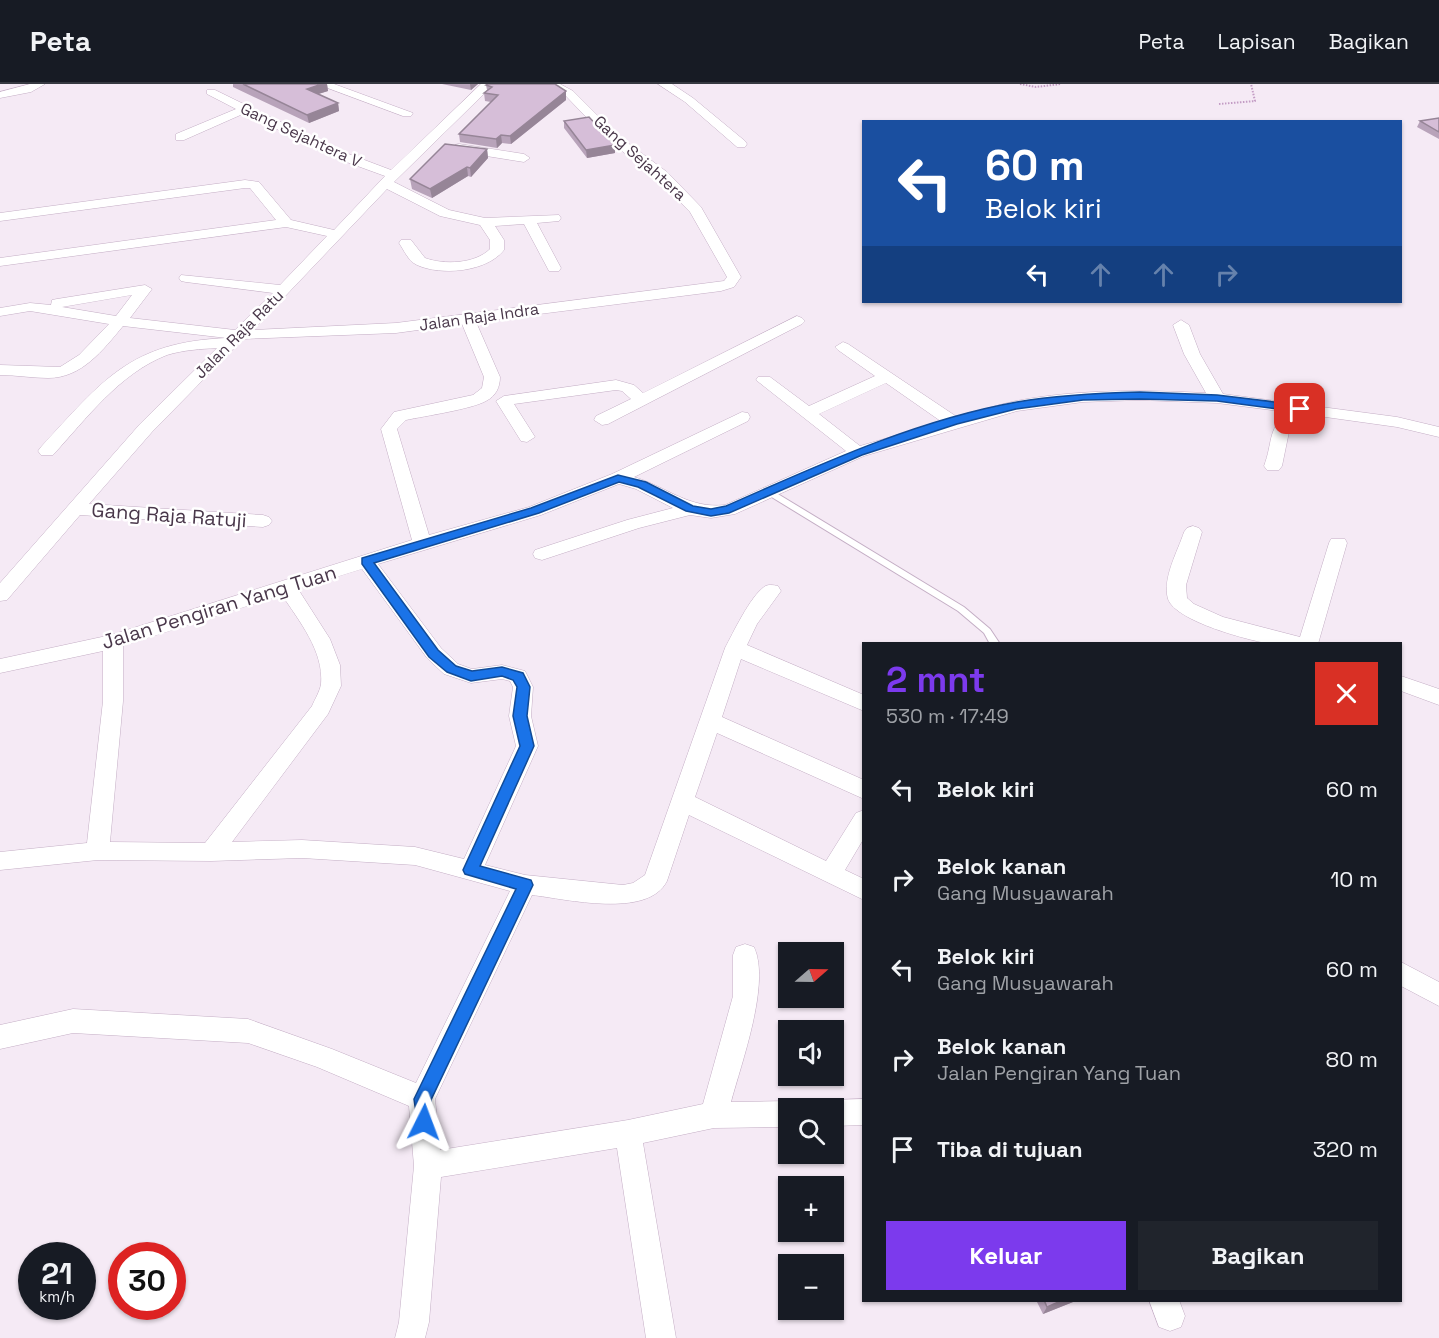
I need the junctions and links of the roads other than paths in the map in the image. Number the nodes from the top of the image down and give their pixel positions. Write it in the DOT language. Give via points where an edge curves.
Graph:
graph roads {
  1 [pos="39,84"];
  2 [pos="322,84"];
  3 [pos="364,84"];
  4 [pos="488,84"];
  5 [pos="551,84"];
  6 [pos="664,84"];
  7 [pos="211,92"];
  8 [pos="348,93"];
  9 [pos="0,95"];
  10 [pos="245,109"];
  11 [pos="407,113"];
  12 [pos="180,137"];
  13 [pos="426,143"];
  14 [pos="741,144"];
  15 [pos="524,158"];
  16 [pos="389,179"];
  17 [pos="0,217"];
  18 [pos="554,218"];
  19 [pos="529,221"];
  20 [pos="485,222"];
  21 [pos="286,223"];
  22 [pos="335,234"];
  23 [pos="406,243"];
  24 [pos="0,262"];
  25 [pos="554,268"];
  26 [pos="734,277"];
  27 [pos="186,278"];
  28 [pos="284,290"];
  29 [pos="30,308"];
  30 [pos="0,312"];
  31 [pos="467,318"];
  32 [pos="119,321"];
  33 [pos="797,321"];
  34 [pos="1181,325"];
  35 [pos="229,337"];
  36 [pos="843,347"];
  37 [pos="0,370"];
  38 [pos="887,377"];
  39 [pos="764,380"];
  40 [pos="483,396"];
  41 [pos="1217,398"];
  42 [pos="642,400"];
  43 [pos="504,401"];
  44 [pos="1300,409"];
  45 [pos="807,413"];
  46 [pos="742,417"];
  47 [pos="602,420"];
  48 [pos="953,422"];
  49 [pos="1439,432"];
  50 [pos="526,437"];
  51 [pos="47,451"];
  52 [pos="858,452"];
  53 [pos="1274,466"];
  54 [pos="618,478"];
  55 [pos="768,492"];
  56 [pos="75,508"];
  57 [pos="690,509"];
  58 [pos="263,521"];
  59 [pos="1193,532"];
  60 [pos="422,543"];
  61 [pos="1338,543"];
  62 [pos="542,554"];
  63 [pos="366,561"];
  64 [pos="287,587"];
  65 [pos="771,591"];
  66 [pos="0,595"];
  67 [pos="113,642"];
  68 [pos="994,642"];
  69 [pos="1292,642"];
  70 [pos="1309,642"];
  71 [pos="735,648"];
  72 [pos="0,666"];
  73 [pos="1402,682"];
  74 [pos="1439,698"];
  75 [pos="862,702"];
  76 [pos="710,721"];
  77 [pos="862,789"];
  78 [pos="684,802"];
  79 [pos="862,822"];
  80 [pos="98,851"];
  81 [pos="211,852"];
  82 [pos="0,861"];
  83 [pos="471,870"];
  84 [pos="831,874"];
  85 [pos="525,885"];
  86 [pos="862,889"];
  87 [pos="745,956"];
  88 [pos="1402,974"];
  89 [pos="1439,995"];
  90 [pos="0,1037"];
  91 [pos="422,1099"];
  92 [pos="862,1112"];
  93 [pos="844,1113"];
  94 [pos="778,1114"];
  95 [pos="714,1115"];
  96 [pos="628,1133"];
  97 [pos="428,1166"];
  98 [pos="410,1338"];
  99 [pos="661,1338"];
  1 -- 9 [label="street"];
  2 -- 8 [label="street"];
  3 -- 8 [label="street"];
  4 -- 13 [label="street, Jalan Raja Ratu"];
  5 -- 26 [label="street, Gang Sejahtera" via="569,93 613,138 662,175 696,210"];
  6 -- 14 [label="street"];
  7 -- 10 [label="street, Gang Sejahtera V"];
  8 -- 11 [label="street"];
  10 -- 12 [label="street"];
  10 -- 16 [label="street, Gang Sejahtera V"];
  13 -- 15 [label="street"];
  13 -- 16 [label="street, Jalan Raja Ratu"];
  16 -- 20 [label="street, Gang Sejahtera V" via="445,213"];
  16 -- 22 [label="street, Jalan Raja Ratu"];
  17 -- 21 [label="street" via="245,184 254,185"];
  18 -- 19 [label="street, Gang Sejahtera V"];
  19 -- 20 [label="street, Gang Sejahtera V"];
  19 -- 25 [label="street"];
  20 -- 23 [label="street" via="498,241 498,249 494,256 482,261 448,267 429,265 419,261"];
  21 -- 22 [label="street"];
  21 -- 24 [label="street"];
  22 -- 28 [label="street, Jalan Raja Ratu"];
  26 -- 31 [label="street, Jalan Raja Indra" via="721,287"];
  27 -- 28 [label="street"];
  28 -- 35 [label="street, Jalan Raja Ratu"];
  29 -- 30 [label="street"];
  29 -- 32 [label="street"];
  29 -- 32 [label="street" via="145,289"];
  31 -- 35 [label="street, Jalan Raja Indra" via="396,328"];
  31 -- 40 [label="street" via="492,377 493,386"];
  32 -- 35 [label="street"];
  32 -- 37 [label="street" via="74,367 65,371"];
  33 -- 42 [label="street"];
  34 -- 41 [label="street"];
  35 -- 51 [label="street" via="162,351 142,360 96,399"];
  35 -- 56 [label="street, Jalan Raja Ratu"];
  36 -- 38 [label="street"];
  38 -- 45 [label="street"];
  38 -- 48 [label="street"];
  39 -- 45 [label="street"];
  40 -- 43 [label="street"];
  40 -- 60 [label="street" via="400,416 389,429"];
  41 -- 44 [label="street"];
  41 -- 48 [label="street" via="1083,397 1016,406"];
  42 -- 43 [label="street" via="628,388 616,385"];
  42 -- 47 [label="street"];
  43 -- 50 [label="street"];
  44 -- 49 [label="street" via="1397,422"];
  44 -- 53 [label="street" via="1282,426"];
  45 -- 52 [label="street"];
  46 -- 54 [label="street, Jalan Pengiran Yang Tuan"];
  48 -- 52 [label="street"];
  52 -- 55 [label="street"];
  54 -- 57 [label="street" via="642,485"];
  54 -- 60 [label="street, Jalan Pengiran Yang Tuan" via="535,511"];
  55 -- 57 [label="street" via="741,506 720,511"];
  55 -- 68 [label="lane" via="961,609"];
  56 -- 58 [label="street, Gang Raja Ratuji"];
  56 -- 66 [label="street, Jalan Raja Ratu"];
  57 -- 62 [label="street"];
  59 -- 69 [label="street" via="1176,585 1178,600 1187,609 1217,622"];
  60 -- 63 [label="street, Jalan Pengiran Yang Tuan"];
  61 -- 70 [label="street"];
  63 -- 64 [label="street, Jalan Pengiran Yang Tuan"];
  63 -- 83 [label="street" via="434,653 451,669 471,676 502,672 518,676 523,687 520,716 527,746"];
  64 -- 67 [label="street, Jalan Pengiran Yang Tuan"];
  64 -- 81 [label="street" via="321,639 330,665 331,686 321,709 281,765"];
  65 -- 71 [label="street"];
  67 -- 72 [label="street, Jalan Pengiran Yang Tuan"];
  67 -- 80 [label="street" via="113,701"];
  71 -- 75 [label="street"];
  71 -- 76 [label="street"];
  73 -- 74 [label="street"];
  76 -- 77 [label="street"];
  76 -- 78 [label="street"];
  78 -- 84 [label="street"];
  78 -- 85 [label="street" via="655,881 639,891 623,895"];
  79 -- 84 [label="street"];
  80 -- 81 [label="street"];
  80 -- 82 [label="street"];
  81 -- 83 [label="street" via="302,849 415,856"];
  83 -- 85 [label="street"];
  84 -- 86 [label="street"];
  85 -- 91 [label="street"];
  87 -- 95 [label="street" via="746,996"];
  88 -- 89 [label="street"];
  90 -- 91 [label="street" via="73,1022 248,1031 323,1057"];
  91 -- 97 [label="street"];
  92 -- 93 [label="street"];
  94 -- 95 [label="street"];
  95 -- 96 [label="street"];
  96 -- 97 [label="street"];
  96 -- 99 [label="street"];
  97 -- 98 [label="street"];
}
